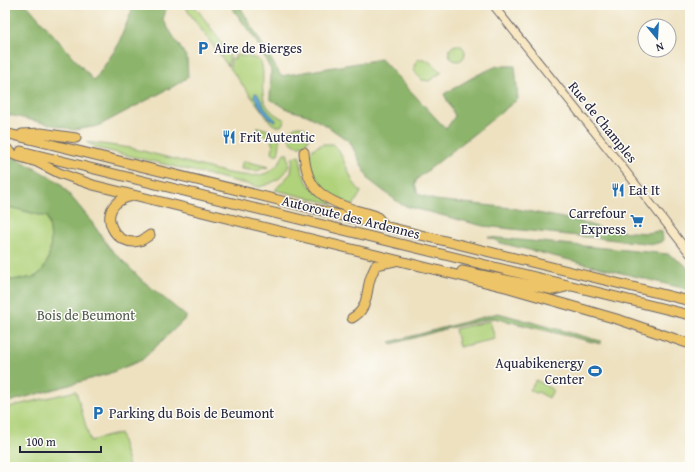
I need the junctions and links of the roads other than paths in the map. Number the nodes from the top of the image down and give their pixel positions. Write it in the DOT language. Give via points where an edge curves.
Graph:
graph roads {
  1 [pos="494,6"];
  2 [pos="8,133"];
  3 [pos="76,138"];
  4 [pos="5,147"];
  5 [pos="304,152"];
  6 [pos="133,196"];
  7 [pos="385,226"];
  8 [pos="150,235"];
  9 [pos="690,254"];
  10 [pos="399,261"];
  11 [pos="418,265"];
  12 [pos="571,285"];
  13 [pos="690,301"];
  14 [pos="690,315"];
  15 [pos="352,318"];
  16 [pos="690,344"];
  1 -- 9 [label="main road, Rue de Champles"];
  2 -- 3 [label="highway" via="41,133"];
  2 -- 7 [label="highway, Autoroute des Ardennes"];
  4 -- 6 [label="highway" via="14,155 59,173"];
  4 -- 12 [label="highway, Autoroute des Ardennes"];
  5 -- 7 [label="highway" via="307,175 315,189 323,196 351,209 377,216"];
  6 -- 8 [label="highway" via="120,201 114,207 109,219 111,228 120,238 130,243 141,241"];
  6 -- 10 [label="highway"];
  7 -- 13 [label="highway, Autoroute des Ardennes"];
  10 -- 11 [label="highway"];
  10 -- 15 [label="highway" via="376,265 364,305 358,315"];
  11 -- 12 [label="highway" via="474,273 554,290"];
  11 -- 16 [label="highway" via="602,315"];
  12 -- 14 [label="highway, Autoroute des Ardennes"];
}
